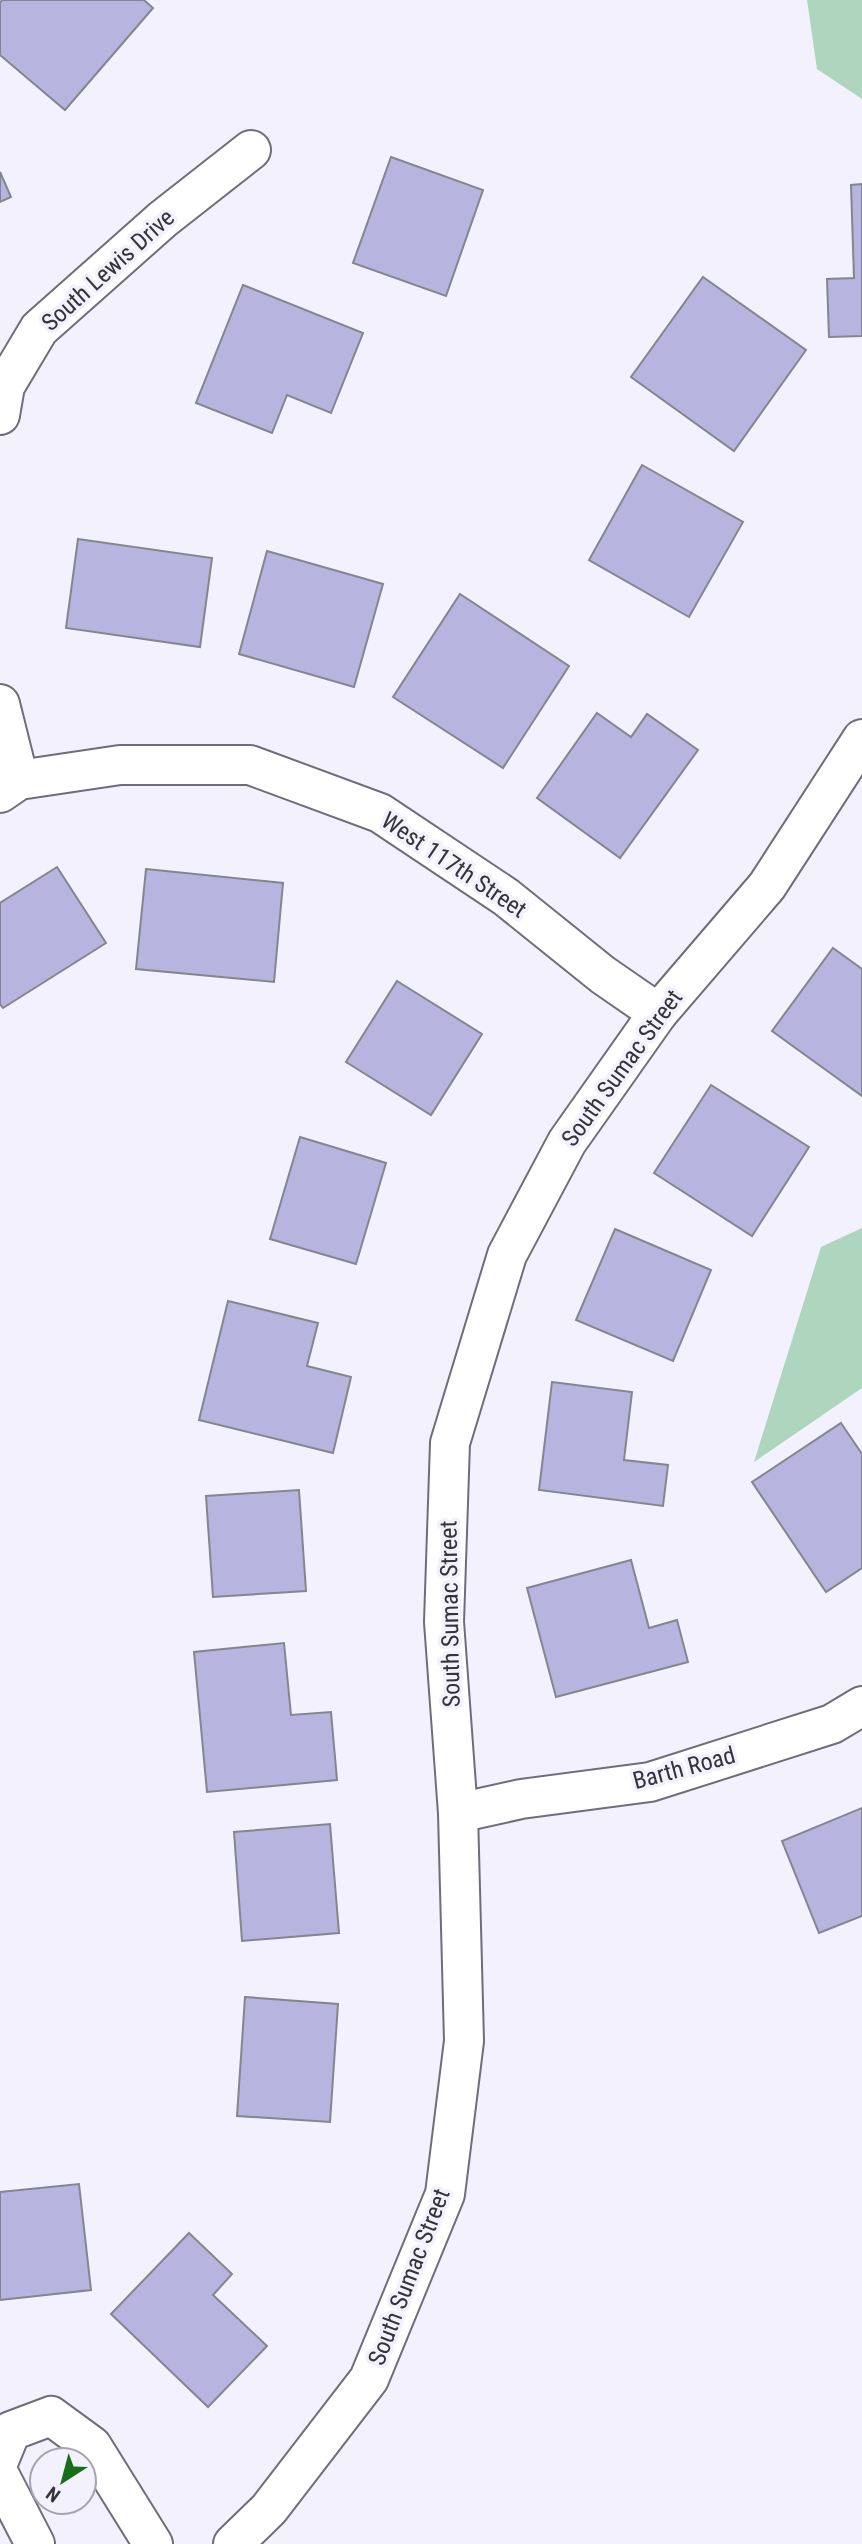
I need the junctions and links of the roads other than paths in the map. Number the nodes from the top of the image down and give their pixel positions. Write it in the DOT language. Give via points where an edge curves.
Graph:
graph roads {
  1 [pos="251,150"];
  2 [pos="2,395"];
  3 [pos="0,705"];
  4 [pos="862,739"];
  5 [pos="9,787"];
  6 [pos="658,1013"];
  7 [pos="862,1706"];
  8 [pos="458,1813"];
  9 [pos="0,2458"];
  10 [pos="0,2476"];
  11 [pos="35,2544"];
  12 [pos="153,2544"];
  13 [pos="233,2544"];
  1 -- 2 [label="street, South Lewis Drive" via="163,219 39,329"];
  3 -- 5 [label="street"];
  4 -- 6 [label="street, South Sumac Street" via="767,886"];
  5 -- 6 [label="street, West 117th Street" via="120,765 250,765 380,813 506,897"];
  6 -- 8 [label="street, South Sumac Street" via="567,1142 507,1255 450,1443 444,1622"];
  7 -- 8 [label="street, Barth Road" via="832,1724 650,1782 521,1799"];
  8 -- 13 [label="street, South Sumac Street" via="464,2041 445,2194 369,2379 269,2509"];
  9 -- 12 [label="street" via="11,2431 51,2416 92,2446"];
  10 -- 11 [label="street"];
}
